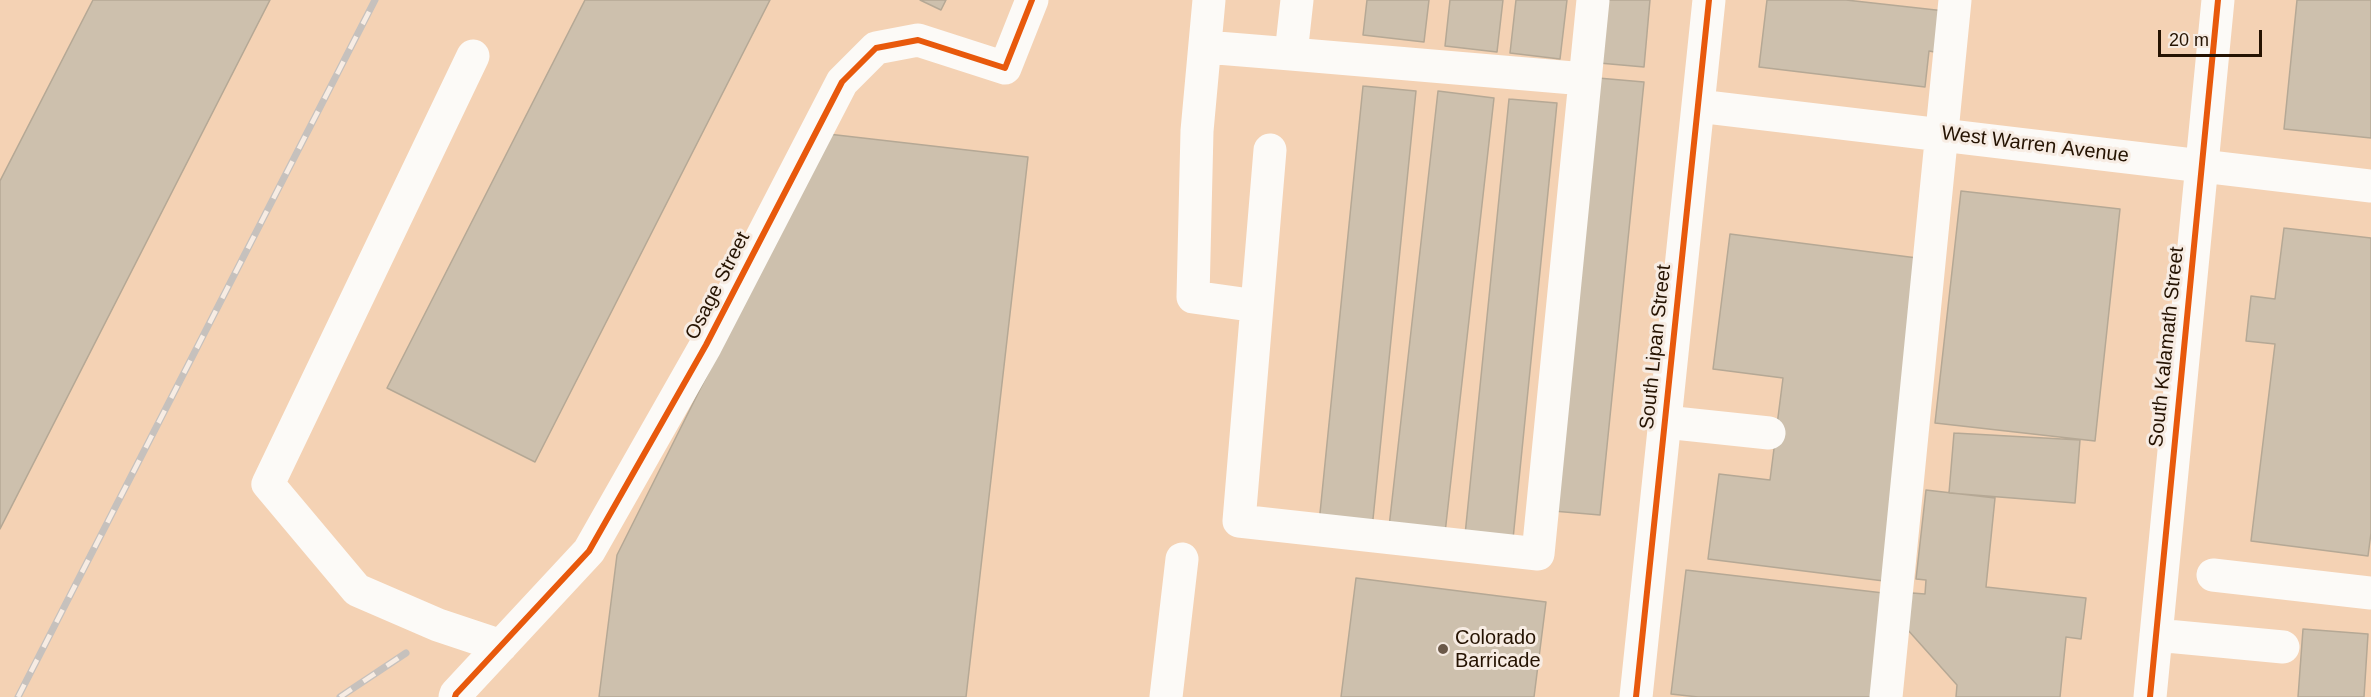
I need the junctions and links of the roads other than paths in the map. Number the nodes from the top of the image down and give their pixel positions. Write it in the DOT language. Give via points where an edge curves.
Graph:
graph roads {
  1 [pos="1032,0"];
  2 [pos="1209,0"];
  3 [pos="1297,0"];
  4 [pos="1593,0"];
  5 [pos="1709,0"];
  6 [pos="1955,0"];
  7 [pos="2218,0"];
  8 [pos="1205,47"];
  9 [pos="1291,54"];
  10 [pos="473,56"];
  11 [pos="1585,79"];
  12 [pos="1698,106"];
  13 [pos="1941,134"];
  14 [pos="1270,150"];
  15 [pos="2201,165"];
  16 [pos="2371,186"];
  17 [pos="1257,306"];
  18 [pos="1665,422"];
  19 [pos="1769,433"];
  20 [pos="1182,559"];
  21 [pos="2213,575"];
  22 [pos="2371,593"];
  23 [pos="2156,634"];
  24 [pos="501,646"];
  25 [pos="2283,647"];
  26 [pos="455,697"];
  27 [pos="1166,697"];
  28 [pos="1636,697"];
  29 [pos="1886,697"];
  30 [pos="2150,697"];
  1 -- 24 [label="street, Osage Street" via="1005,68 918,40 876,48 842,82 706,345 589,551"];
  2 -- 8 [label="street"];
  3 -- 9 [label="street"];
  4 -- 11 [label="street"];
  5 -- 12 [label="street, South Lipan Street"];
  6 -- 13 [label="street"];
  7 -- 15 [label="street, South Kalamath Street"];
  8 -- 9 [label="street"];
  8 -- 17 [label="street" via="1197,131 1192,297"];
  9 -- 11 [label="street"];
  10 -- 24 [label="street" via="268,484 357,590 438,625"];
  11 -- 17 [label="street" via="1538,554 1239,521"];
  12 -- 13 [label="street, West Warren Avenue"];
  12 -- 18 [label="street, South Lipan Street"];
  13 -- 15 [label="street, West Warren Avenue"];
  13 -- 29 [label="street"];
  14 -- 17 [label="street"];
  15 -- 16 [label="street, West Warren Avenue"];
  15 -- 23 [label="street, South Kalamath Street"];
  18 -- 19 [label="street"];
  18 -- 28 [label="street, South Lipan Street"];
  20 -- 27 [label="street"];
  21 -- 22 [label="street"];
  23 -- 25 [label="street"];
  23 -- 30 [label="street, South Kalamath Street"];
  24 -- 26 [label="street, Osage Street"];
}
